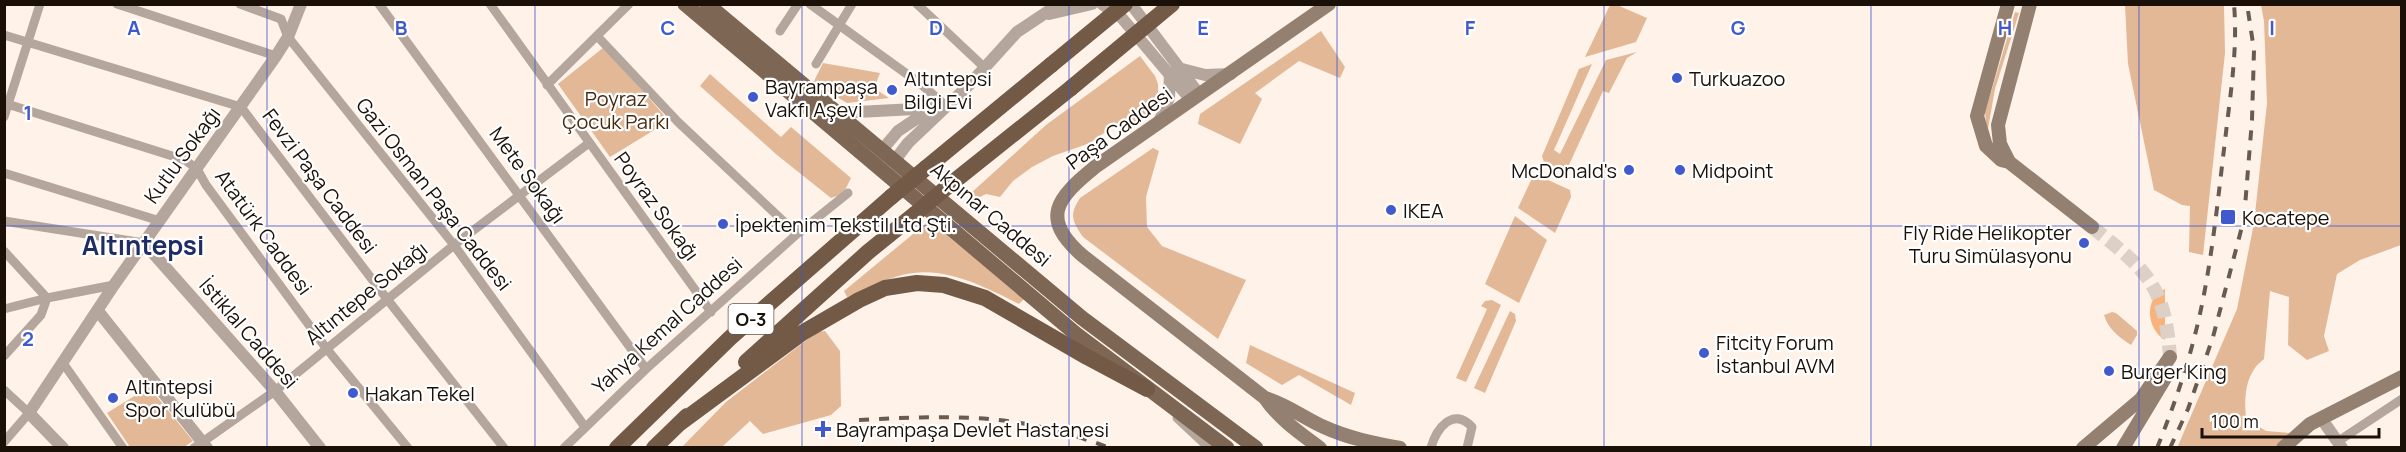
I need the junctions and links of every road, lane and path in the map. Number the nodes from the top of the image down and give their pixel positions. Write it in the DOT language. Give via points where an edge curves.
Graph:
graph roads {
  1 [pos="40,4"];
  2 [pos="117,4"];
  3 [pos="240,4"];
  4 [pos="301,4"];
  5 [pos="379,4"];
  6 [pos="490,4"];
  7 [pos="629,4"];
  8 [pos="685,4"];
  9 [pos="707,4"];
  10 [pos="798,4"];
  11 [pos="810,4"];
  12 [pos="852,4"];
  13 [pos="917,4"];
  14 [pos="1059,4"];
  15 [pos="1092,4"];
  16 [pos="1102,4"];
  17 [pos="1125,4"];
  18 [pos="1131,4"];
  19 [pos="1172,4"];
  20 [pos="1329,4"];
  21 [pos="2008,4"];
  22 [pos="2028,5"];
  23 [pos="1042,16"];
  24 [pos="840,25"];
  25 [pos="780,31"];
  26 [pos="4,35"];
  27 [pos="288,37"];
  28 [pos="598,37"];
  29 [pos="28,42"];
  30 [pos="276,56"];
  31 [pos="816,64"];
  32 [pos="985,68"];
  33 [pos="1176,71"];
  34 [pos="1231,74"];
  35 [pos="547,85"];
  36 [pos="1195,97"];
  37 [pos="7,104"];
  38 [pos="241,107"];
  39 [pos="940,107"];
  40 [pos="838,113"];
  41 [pos="4,117"];
  42 [pos="1159,122"];
  43 [pos="1999,136"];
  44 [pos="589,143"];
  45 [pos="1986,146"];
  46 [pos="880,158"];
  47 [pos="895,160"];
  48 [pos="2009,162"];
  49 [pos="197,169"];
  50 [pos="4,173"];
  51 [pos="848,193"];
  52 [pos="520,194"];
  53 [pos="160,220"];
  54 [pos="4,221"];
  55 [pos="2092,227"];
  56 [pos="797,234"];
  57 [pos="144,243"];
  58 [pos="454,245"];
  59 [pos="4,251"];
  60 [pos="114,285"];
  61 [pos="47,298"];
  62 [pos="387,299"];
  63 [pos="4,309"];
  64 [pos="98,311"];
  65 [pos="711,312"];
  66 [pos="326,348"];
  67 [pos="4,356"];
  68 [pos="63,363"];
  69 [pos="646,369"];
  70 [pos="2402,377"];
  71 [pos="1147,389"];
  72 [pos="4,390"];
  73 [pos="275,391"];
  74 [pos="1265,398"];
  75 [pos="2402,399"];
  76 [pos="30,413"];
  77 [pos="2321,417"];
  78 [pos="680,423"];
  79 [pos="585,427"];
  80 [pos="4,442"];
  81 [pos="2339,445"];
  82 [pos="201,446"];
  83 [pos="63,447"];
  84 [pos="123,447"];
  85 [pos="320,447"];
  86 [pos="408,447"];
  87 [pos="504,447"];
  88 [pos="564,447"];
  89 [pos="617,447"];
  90 [pos="654,447"];
  91 [pos="1209,447"];
  92 [pos="1227,447"];
  93 [pos="1256,447"];
  94 [pos="1320,447"];
  95 [pos="1399,447"];
  96 [pos="1431,447"];
  97 [pos="1467,447"];
  98 [pos="2083,447"];
  99 [pos="2123,447"];
  100 [pos="2283,447"];
  1 -- 29 [label="street"];
  2 -- 30 [label="street"];
  3 -- 27 [label="street, Gazi Osman Paşa Caddesi" via="281,20"];
  4 -- 27 [label="street, Kutlu Sokağı"];
  5 -- 52 [label="street, Mete Sokağı"];
  6 -- 35 [label="street, Poyraz Sokağı"];
  7 -- 28 [label="street"];
  8 -- 46 [label="main road, Akpınar Caddesi"];
  9 -- 40 [label="main road, Akpınar Caddesi"];
  10 -- 25 [label="street"];
  11 -- 24 [label="street"];
  12 -- 24 [label="street"];
  13 -- 32 [label="street"];
  14 -- 23 [label="street"];
  15 -- 23 [label="street"];
  16 -- 33 [label="street" via="1121,17"];
  17 -- 89 [label="highway, O-3, bridge" via="891,196 730,338"];
  18 -- 33 [label="street"];
  19 -- 78 [label="highway, O-3, bridge" via="868,252"];
  20 -- 34 [label="main road, Paşa Caddesi"];
  21 -- 45 [label="main road" via="1977,116"];
  22 -- 43 [label="main road" via="2001,110"];
  23 -- 32 [label="street" via="1017,32"];
  24 -- 31 [label="street"];
  24 -- 39 [label="street" via="922,85"];
  26 -- 29 [label="street"];
  27 -- 30 [label="street, Kutlu Sokağı"];
  27 -- 58 [label="street, Gazi Osman Paşa Caddesi"];
  28 -- 35 [label="street"];
  28 -- 56 [label="street" via="678,122"];
  29 -- 37 [label="street"];
  29 -- 38 [label="street"];
  30 -- 38 [label="street, Kutlu Sokağı"];
  32 -- 39 [label="street"];
  33 -- 34 [label="street"];
  33 -- 36 [label="street"];
  33 -- 42 [label="street"];
  34 -- 36 [label="main road, Paşa Caddesi"];
  35 -- 44 [label="street, Poyraz Sokağı"];
  36 -- 42 [label="main road, Paşa Caddesi"];
  37 -- 41 [label="street"];
  37 -- 49 [label="street, Atatürk Caddesi" via="185,159"];
  38 -- 49 [label="street, Kutlu Sokağı"];
  38 -- 62 [label="street, Fevzi Paşa Caddesi"];
  39 -- 40 [label="street"];
  39 -- 46 [label="street" via="904,126"];
  39 -- 47 [label="street"];
  40 -- 46 [label="main road, Akpınar Caddesi"];
  42 -- 74 [label="main road, Paşa Caddesi" via="1067,191 1057,223 1062,235 1083,256"];
  43 -- 45 [label="main road"];
  43 -- 48 [label="main road"];
  44 -- 52 [label="street, Altıntepe Sokağı"];
  44 -- 65 [label="street, Poyraz Sokağı"];
  45 -- 48 [label="main road"];
  46 -- 47 [label="main road, Akpınar Caddesi"];
  46 -- 71 [label="main road, Akpınar Caddesi" via="1022,289"];
  47 -- 93 [label="main road, Akpınar Caddesi" via="1082,318"];
  48 -- 55 [label="main road"];
  49 -- 53 [label="street, Kutlu Sokağı"];
  49 -- 66 [label="street, Atatürk Caddesi"];
  50 -- 53 [label="street"];
  51 -- 56 [label="street, Yahya Kemal Caddesi"];
  52 -- 58 [label="street, Altıntepe Sokağı"];
  52 -- 69 [label="street, Mete Sokağı"];
  53 -- 57 [label="street, Kutlu Sokağı"];
  54 -- 57 [label="street"];
  56 -- 65 [label="street, Yahya Kemal Caddesi"];
  57 -- 60 [label="street, Kutlu Sokağı"];
  57 -- 73 [label="street, İstiklal Caddesi"];
  58 -- 62 [label="street, Altıntepe Sokağı"];
  58 -- 79 [label="street, Gazi Osman Paşa Caddesi"];
  59 -- 61 [label="street"];
  60 -- 61 [label="street"];
  60 -- 64 [label="street, Kutlu Sokağı"];
  61 -- 63 [label="street"];
  61 -- 67 [label="street" via="41,315"];
  62 -- 66 [label="street, Altıntepe Sokağı"];
  62 -- 87 [label="street, Fevzi Paşa Caddesi"];
  64 -- 68 [label="street, Kutlu Sokağı"];
  64 -- 82 [label="street"];
  65 -- 69 [label="street, Yahya Kemal Caddesi"];
  66 -- 73 [label="street, Altıntepe Sokağı"];
  66 -- 86 [label="street, Atatürk Caddesi"];
  68 -- 76 [label="street, Kutlu Sokağı"];
  68 -- 84 [label="street"];
  69 -- 79 [label="street, Yahya Kemal Caddesi"];
  70 -- 77 [label="main road"];
  71 -- 78 [label="highway" via="985,298 944,285 902,284 877,292 802,333"];
  71 -- 91 [label="street"];
  71 -- 92 [label="main road, Akpınar Caddesi"];
  72 -- 76 [label="street"];
  73 -- 82 [label="street, Altıntepe Sokağı"];
  73 -- 85 [label="street, İstiklal Caddesi"];
  74 -- 94 [label="main road, Paşa Caddesi" via="1289,425"];
  74 -- 95 [label="main road, Paşa Caddesi" via="1326,428"];
  75 -- 81 [label="street"];
  76 -- 80 [label="street, Kutlu Sokağı"];
  76 -- 83 [label="street"];
  77 -- 81 [label="street"];
  77 -- 100 [label="main road"];
  78 -- 90 [label="highway, O-3"];
  79 -- 88 [label="street, Yahya Kemal Caddesi"];
  96 -- 97 [label="street" via="1444,422 1450,420 1466,421 1472,427"];
  98 -- 99 [label="main road" via="2141,399 2170,357 2166,380"];
}
